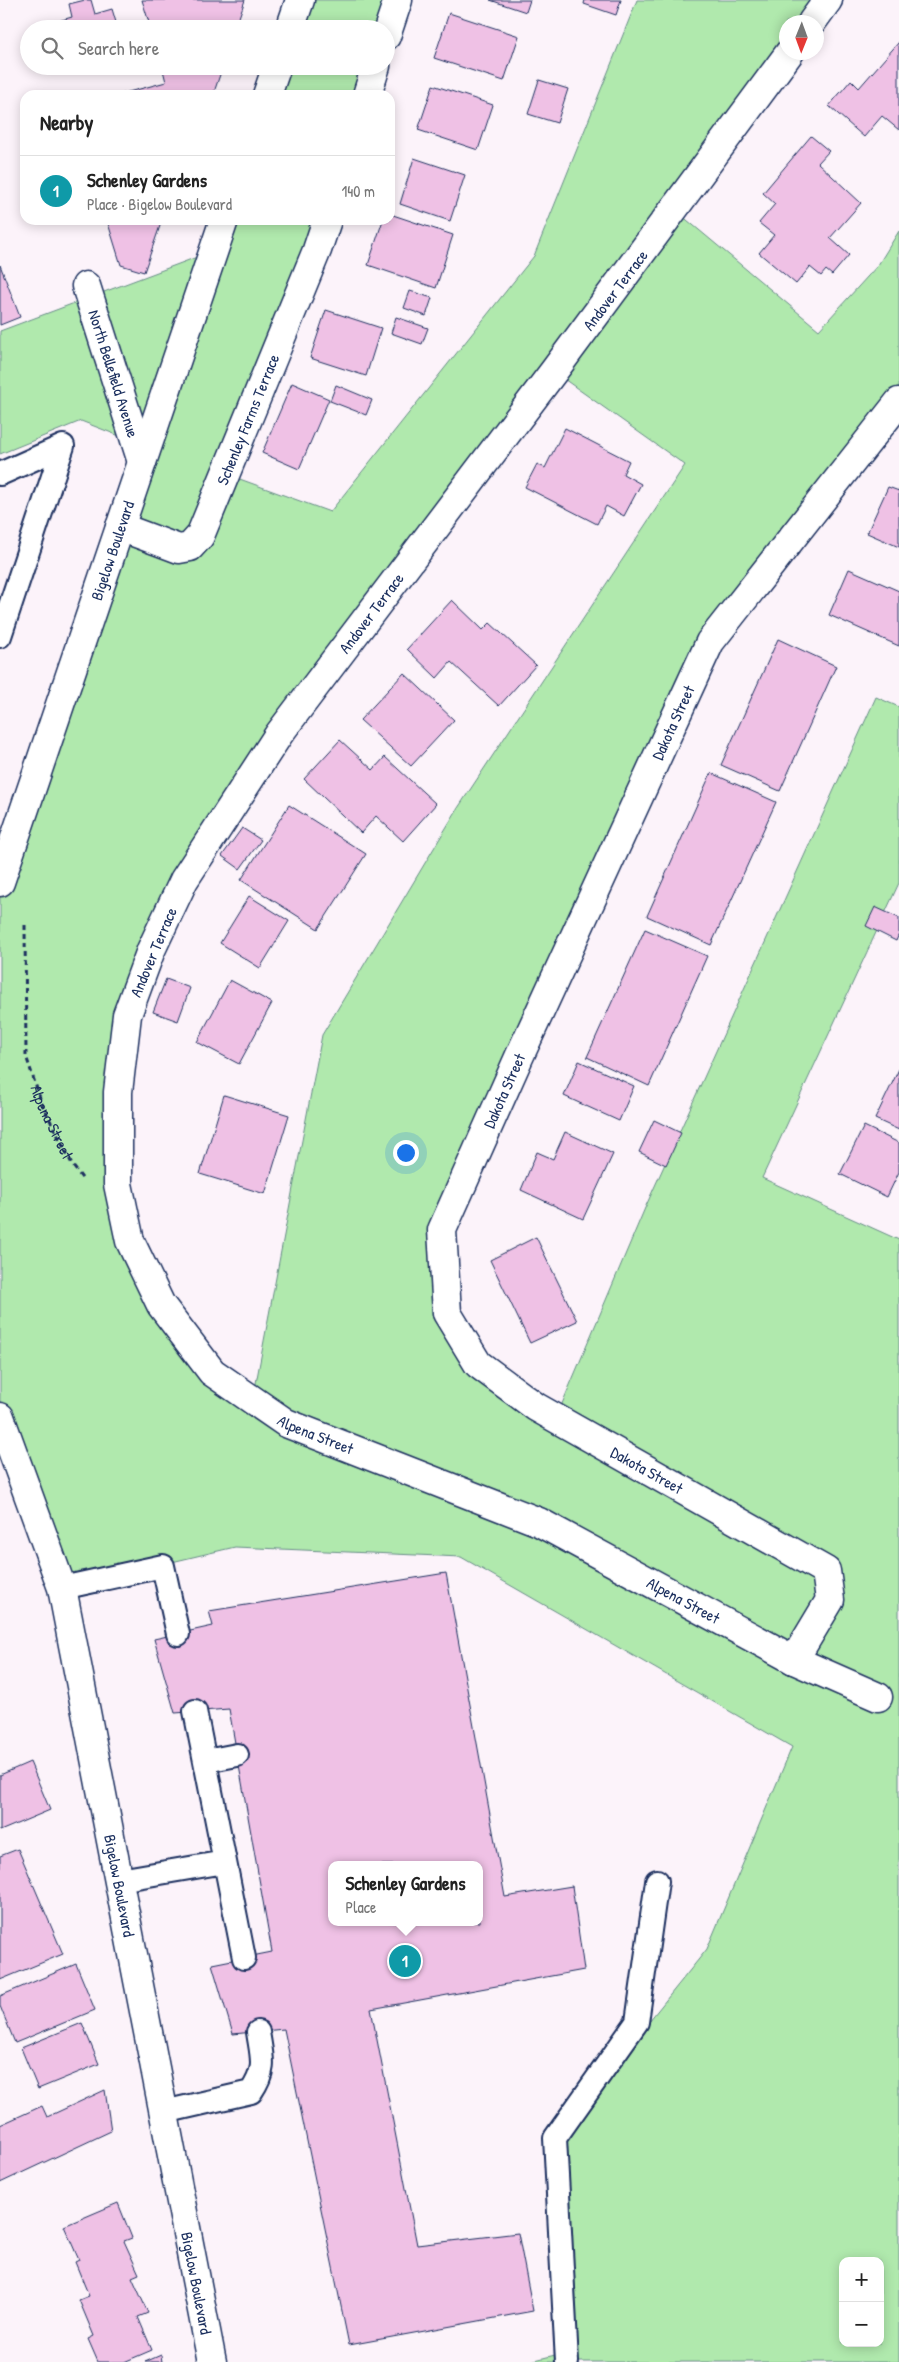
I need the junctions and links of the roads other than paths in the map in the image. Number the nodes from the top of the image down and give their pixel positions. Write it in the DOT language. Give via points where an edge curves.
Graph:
graph roads {
  1 [pos="300,0"];
  2 [pos="398,0"];
  3 [pos="828,0"];
  4 [pos="817,15"];
  5 [pos="293,20"];
  6 [pos="391,20"];
  7 [pos="784,60"];
  8 [pos="274,75"];
  9 [pos="373,75"];
  10 [pos="269,90"];
  11 [pos="369,90"];
  12 [pos="222,225"];
  13 [pos="324,225"];
  14 [pos="86,286"];
  15 [pos="899,402"];
  16 [pos="142,462"];
  17 [pos="0,474"];
  18 [pos="120,527"];
  19 [pos="0,636"];
  20 [pos="0,882"];
  21 [pos="130,1240"];
  22 [pos="0,1417"];
  23 [pos="62,1588"];
  24 [pos="178,1634"];
  25 [pos="794,1660"];
  26 [pos="878,1697"];
  27 [pos="195,1711"];
  28 [pos="236,1755"];
  29 [pos="206,1761"];
  30 [pos="226,1862"];
  31 [pos="119,1880"];
  32 [pos="657,1881"];
  33 [pos="244,1958"];
  34 [pos="258,2032"];
  35 [pos="164,2112"];
  36 [pos="212,2362"];
  37 [pos="567,2362"];
  1 -- 5 [label="street"];
  2 -- 6 [label="street"];
  3 -- 4 [label="street"];
  7 -- 21 [label="street, Andover Terrace" via="566,356 279,734 184,880 151,950 127,1016 118,1092 118,1184"];
  8 -- 10 [label="street"];
  9 -- 11 [label="street"];
  12 -- 16 [label="street, Bigelow Boulevard"];
  13 -- 18 [label="street, Schenley Farms Terrace" via="200,536 190,547 180,549"];
  14 -- 16 [label="street, North Bellefield Avenue"];
  15 -- 25 [label="street, Dakota Street" via="710,642 442,1230 447,1313 478,1364 536,1407 826,1571 830,1600"];
  16 -- 18 [label="street, Bigelow Boulevard"];
  17 -- 19 [label="lane" via="63,446"];
  18 -- 20 [label="street, Bigelow Boulevard"];
  21 -- 25 [label="street, Alpena Street" via="161,1305 212,1372 286,1423 539,1522"];
  22 -- 23 [label="street, Bigelow Boulevard"];
  23 -- 24 [label="lane" via="163,1566"];
  23 -- 31 [label="street, Bigelow Boulevard"];
  25 -- 26 [label="street, Alpena Street"];
  27 -- 29 [label="lane"];
  28 -- 29 [label="lane"];
  29 -- 30 [label="lane"];
  30 -- 31 [label="lane"];
  30 -- 33 [label="lane"];
  31 -- 35 [label="street, Bigelow Boulevard"];
  32 -- 37 [label="lane" via="637,2022 555,2138"];
  34 -- 35 [label="lane" via="263,2062 261,2077 251,2092"];
  35 -- 36 [label="street, Bigelow Boulevard"];
}
